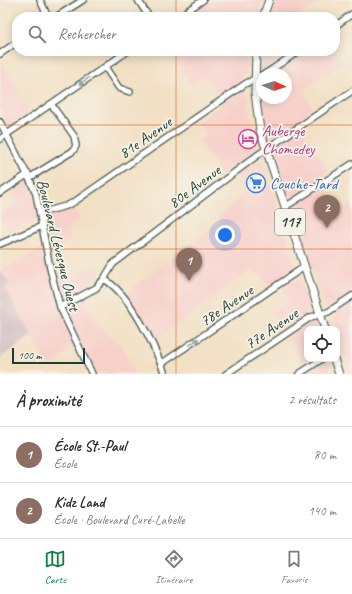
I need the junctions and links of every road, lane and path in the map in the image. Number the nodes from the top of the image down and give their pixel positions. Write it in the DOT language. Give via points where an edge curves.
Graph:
graph roads {
  1 [pos="40,0"];
  2 [pos="83,0"];
  3 [pos="138,0"];
  4 [pos="203,0"];
  5 [pos="269,0"];
  6 [pos="46,12"];
  7 [pos="64,12"];
  8 [pos="146,12"];
  9 [pos="185,12"];
  10 [pos="265,12"];
  11 [pos="352,14"];
  12 [pos="340,22"];
  13 [pos="12,46"];
  14 [pos="0,54"];
  15 [pos="121,56"];
  16 [pos="256,56"];
  17 [pos="292,56"];
  18 [pos="105,67"];
  19 [pos="274,68"];
  20 [pos="254,79"];
  21 [pos="352,91"];
  22 [pos="130,92"];
  23 [pos="51,104"];
  24 [pos="0,122"];
  25 [pos="6,134"];
  26 [pos="0,139"];
  27 [pos="266,149"];
  28 [pos="352,164"];
  29 [pos="28,176"];
  30 [pos="0,193"];
  31 [pos="285,207"];
  32 [pos="40,213"];
  33 [pos="42,226"];
  34 [pos="0,244"];
  35 [pos="304,267"];
  36 [pos="104,279"];
  37 [pos="352,296"];
  38 [pos="60,307"];
  39 [pos="320,314"];
  40 [pos="324,326"];
  41 [pos="317,362"];
  42 [pos="335,362"];
  43 [pos="161,364"];
  44 [pos="92,374"];
  45 [pos="165,374"];
  46 [pos="226,374"];
  47 [pos="299,374"];
  48 [pos="339,374"];
  1 -- 6 [label="street"];
  2 -- 7 [label="street"];
  3 -- 8 [label="street"];
  4 -- 9 [label="street"];
  5 -- 10 [label="main road"];
  11 -- 12 [label="street"];
  13 -- 14 [label="street"];
  15 -- 18 [label="street"];
  16 -- 20 [label="main road, 117"];
  17 -- 19 [label="street, 81e Avenue"];
  18 -- 22 [label="street" via="119,88"];
  18 -- 23 [label="street, one-way"];
  20 -- 27 [label="main road, 117" via="258,121"];
  20 -- 32 [label="street, 81e Avenue" via="74,202"];
  21 -- 27 [label="street, 80e Avenue"];
  23 -- 25 [label="street"];
  23 -- 29 [label="street" via="74,136 76,146 73,151"];
  24 -- 25 [label="street, Boulevard Lévesque Ouest"];
  25 -- 26 [label="street"];
  25 -- 29 [label="street, Boulevard Lévesque Ouest"];
  27 -- 31 [label="main road, 117"];
  27 -- 36 [label="street, 80e Avenue" via="113,264"];
  28 -- 31 [label="street"];
  29 -- 30 [label="street"];
  29 -- 32 [label="street, Boulevard Lévesque Ouest" via="36,194"];
  31 -- 35 [label="main road, 117"];
  32 -- 33 [label="street, Boulevard Lévesque Ouest"];
  33 -- 34 [label="street"];
  33 -- 38 [label="street, Boulevard Lévesque Ouest"];
  35 -- 39 [label="main road, 117"];
  43 -- 35 [label="street, 78e Avenue, one-way"];
  36 -- 38 [label="street, 80e Avenue" via="96,288"];
  36 -- 43 [label="street" via="125,299 149,337"];
  37 -- 39 [label="street, 77e Avenue" via="328,312"];
  38 -- 44 [label="street, Boulevard Lévesque Ouest"];
  39 -- 40 [label="main road, 117"];
  39 -- 46 [label="street, 77e Avenue" via="311,317"];
  41 -- 47 [label="street"];
  42 -- 48 [label="main road"];
  43 -- 45 [label="street"];
}
